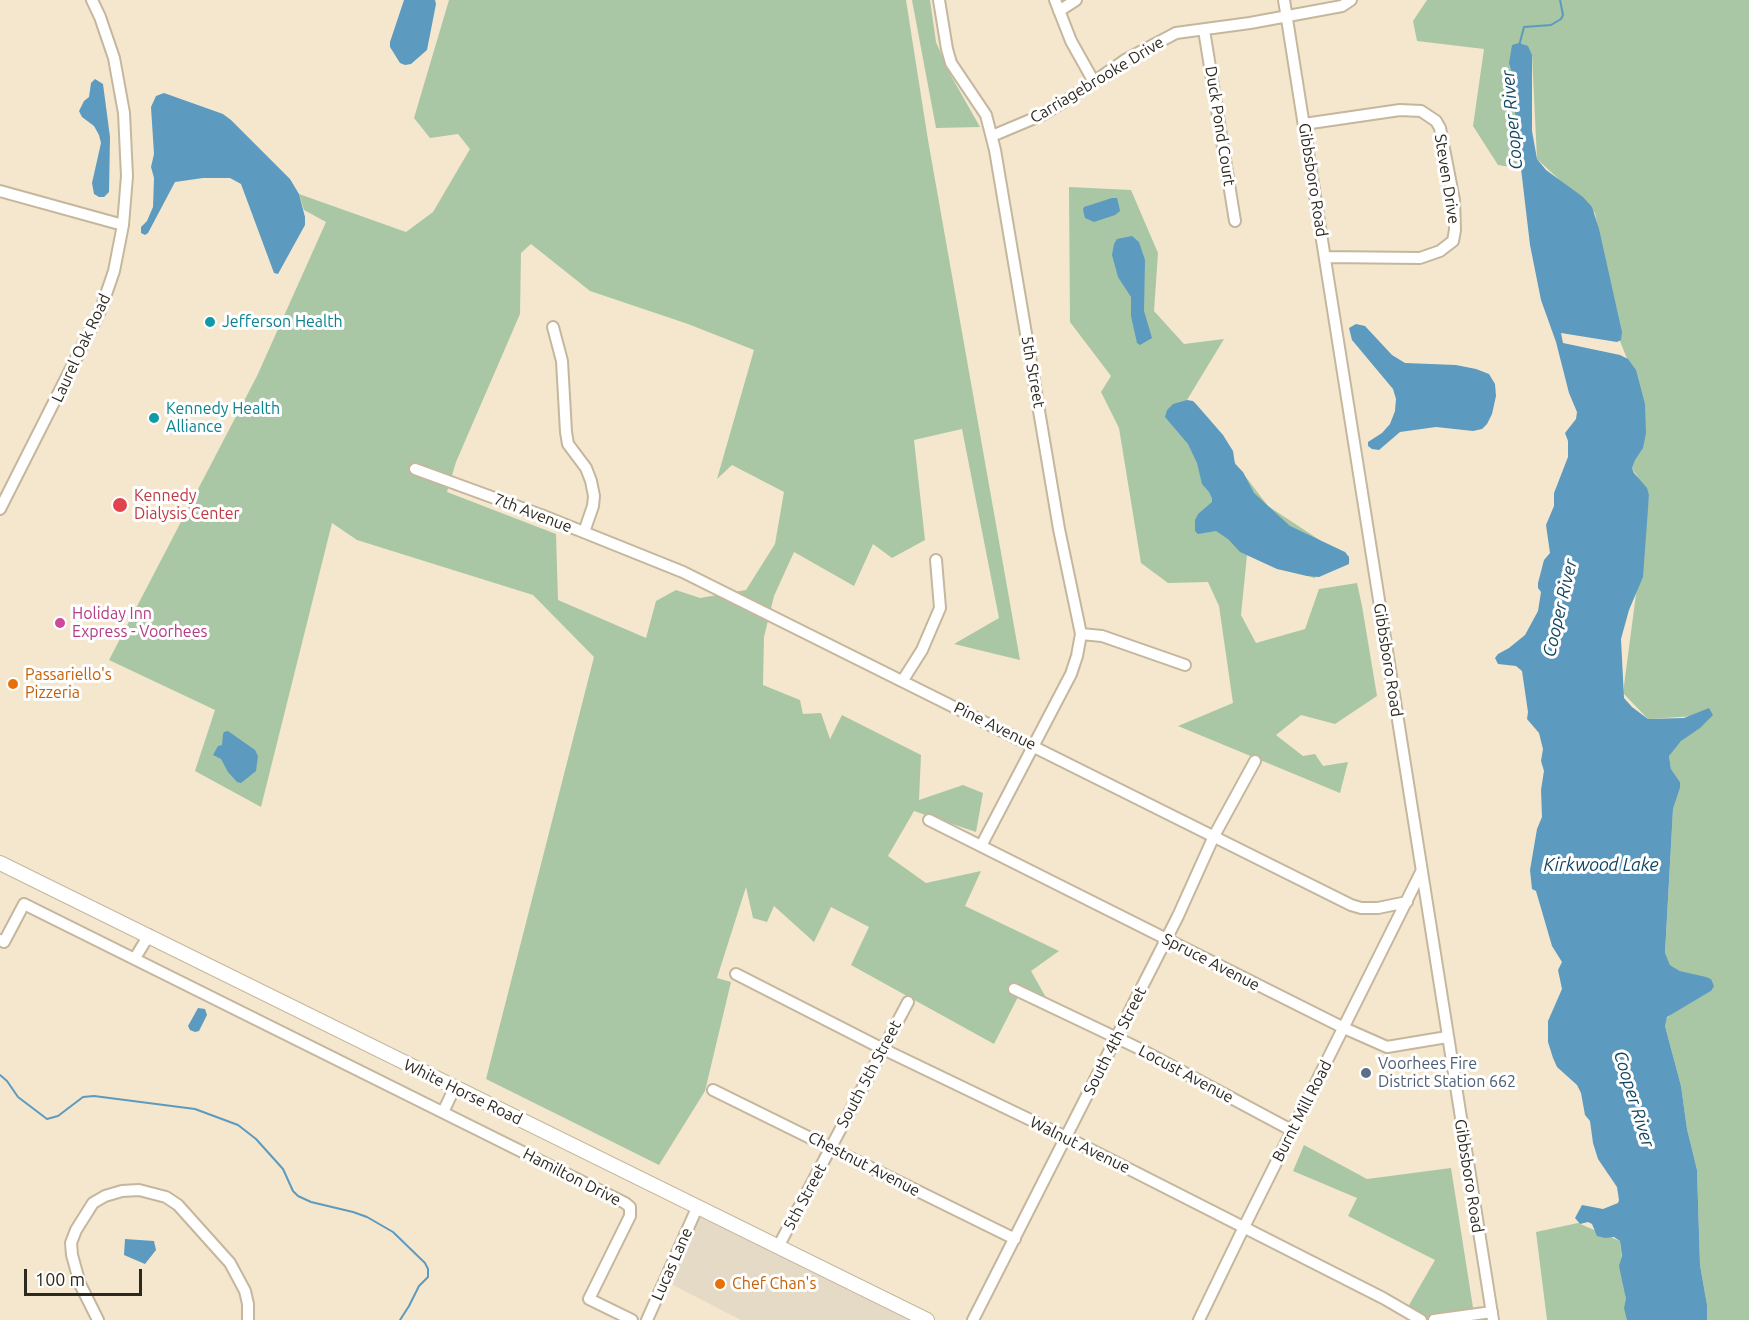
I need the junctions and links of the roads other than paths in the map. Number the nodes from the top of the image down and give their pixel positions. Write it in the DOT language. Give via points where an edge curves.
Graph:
graph roads {
  1 [pos="92,0"];
  2 [pos="939,0"];
  3 [pos="1055,0"];
  4 [pos="1076,0"];
  5 [pos="1284,0"];
  6 [pos="1351,0"];
  7 [pos="1059,11"];
  8 [pos="1286,16"];
  9 [pos="1204,30"];
  10 [pos="1094,82"];
  11 [pos="1304,124"];
  12 [pos="992,136"];
  13 [pos="0,191"];
  14 [pos="1236,221"];
  15 [pos="123,225"];
  16 [pos="1325,257"];
  17 [pos="553,327"];
  18 [pos="415,469"];
  19 [pos="0,509"];
  20 [pos="584,532"];
  21 [pos="936,560"];
  22 [pos="1081,634"];
  23 [pos="1185,665"];
  24 [pos="903,680"];
  25 [pos="1034,745"];
  26 [pos="1255,761"];
  27 [pos="928,820"];
  28 [pos="1214,836"];
  29 [pos="981,846"];
  30 [pos="0,862"];
  31 [pos="1421,872"];
  32 [pos="1407,902"];
  33 [pos="149,935"];
  34 [pos="0,940"];
  35 [pos="1166,940"];
  36 [pos="135,958"];
  37 [pos="736,974"];
  38 [pos="1014,989"];
  39 [pos="908,1002"];
  40 [pos="1344,1028"];
  41 [pos="1447,1037"];
  42 [pos="1116,1038"];
  43 [pos="883,1049"];
  44 [pos="455,1087"];
  45 [pos="713,1090"];
  46 [pos="443,1112"];
  47 [pos="1293,1131"];
  48 [pos="1066,1137"];
  49 [pos="831,1147"];
  50 [pos="698,1208"];
  51 [pos="1244,1227"];
  52 [pos="1015,1239"];
  53 [pos="778,1246"];
  54 [pos="1492,1316"];
  55 [pos="98,1320"];
  56 [pos="248,1320"];
  57 [pos="633,1320"];
  58 [pos="647,1320"];
  59 [pos="927,1320"];
  60 [pos="973,1320"];
  61 [pos="1200,1320"];
  62 [pos="1421,1320"];
  63 [pos="1434,1320"];
  1 -- 15 [label="street, Laurel Oak Road" via="114,58 124,113 127,176"];
  2 -- 12 [label="street, 5th Street" via="951,63 986,116"];
  3 -- 7 [label="street"];
  4 -- 7 [label="street"];
  5 -- 8 [label="street, Gibbsboro Road"];
  6 -- 8 [label="street, Carriagebrooke Drive" via="1342,6"];
  7 -- 10 [label="street"];
  8 -- 9 [label="street, Carriagebrooke Drive"];
  8 -- 11 [label="street, Gibbsboro Road"];
  9 -- 10 [label="street, Carriagebrooke Drive" via="1176,33 1156,42"];
  9 -- 14 [label="street, Duck Pond Court"];
  10 -- 12 [label="street, Carriagebrooke Drive" via="1042,115"];
  11 -- 16 [label="street, Gibbsboro Road"];
  11 -- 16 [label="street, Steven Drive" via="1400,110 1421,111 1440,128 1454,200 1453,241 1440,251 1420,258"];
  12 -- 22 [label="street, 5th Street" via="1059,529"];
  13 -- 15 [label="street"];
  15 -- 19 [label="street, Laurel Oak Road" via="101,309"];
  16 -- 31 [label="street, Gibbsboro Road"];
  17 -- 20 [label="street, 7th Avenue" via="562,360 568,444 586,468 594,496"];
  18 -- 20 [label="street, 7th Avenue"];
  20 -- 24 [label="street, Pine Avenue" via="683,572"];
  21 -- 24 [label="street" via="940,608 922,650"];
  22 -- 23 [label="street" via="1102,636"];
  22 -- 25 [label="street, 5th Street" via="1071,674"];
  24 -- 25 [label="street, Pine Avenue"];
  25 -- 28 [label="street, Pine Avenue"];
  25 -- 29 [label="street"];
  26 -- 28 [label="street, South 4th Street"];
  27 -- 29 [label="street, Spruce Avenue"];
  28 -- 32 [label="street, Pine Avenue" via="1361,908"];
  28 -- 35 [label="street, South 4th Street"];
  29 -- 35 [label="street, Spruce Avenue"];
  30 -- 33 [label="main road, White Horse Road"];
  31 -- 32 [label="street, Burnt Mill Road"];
  31 -- 41 [label="street, Gibbsboro Road"];
  32 -- 40 [label="street, Burnt Mill Road"];
  33 -- 36 [label="street"];
  33 -- 44 [label="main road, White Horse Road"];
  34 -- 36 [label="street, Hamilton Drive" via="4,942 24,904"];
  35 -- 40 [label="street, Spruce Avenue"];
  35 -- 42 [label="street, South 4th Street"];
  36 -- 46 [label="street, Hamilton Drive"];
  37 -- 43 [label="street, Walnut Avenue"];
  38 -- 42 [label="street, Locust Avenue"];
  39 -- 43 [label="street, South 5th Street"];
  40 -- 41 [label="street, Spruce Avenue" via="1387,1047"];
  40 -- 47 [label="street, Burnt Mill Road"];
  41 -- 54 [label="street, Gibbsboro Road"];
  42 -- 47 [label="street, Locust Avenue"];
  42 -- 48 [label="street, South 4th Street"];
  43 -- 48 [label="street, Walnut Avenue"];
  43 -- 49 [label="street, South 5th Street"];
  44 -- 46 [label="street"];
  44 -- 50 [label="main road, White Horse Road"];
  45 -- 49 [label="street, Chestnut Avenue"];
  46 -- 57 [label="street, Hamilton Drive" via="630,1207 630,1216 589,1299"];
  47 -- 51 [label="street, Burnt Mill Road"];
  48 -- 51 [label="street, Walnut Avenue"];
  48 -- 52 [label="street, South 4th Street"];
  49 -- 52 [label="street, Chestnut Avenue"];
  49 -- 53 [label="street, 5th Street"];
  50 -- 53 [label="main road, White Horse Road"];
  50 -- 58 [label="street, Lucas Lane"];
  51 -- 61 [label="street, Burnt Mill Road"];
  51 -- 62 [label="street, Walnut Avenue"];
  52 -- 60 [label="street, South 4th Street"];
  53 -- 59 [label="main road, White Horse Road"];
  54 -- 63 [label="street"];
  55 -- 56 [label="street" via="80,1284 71,1243 93,1203 122,1191 139,1190 178,1205 230,1263 245,1291"];
}
